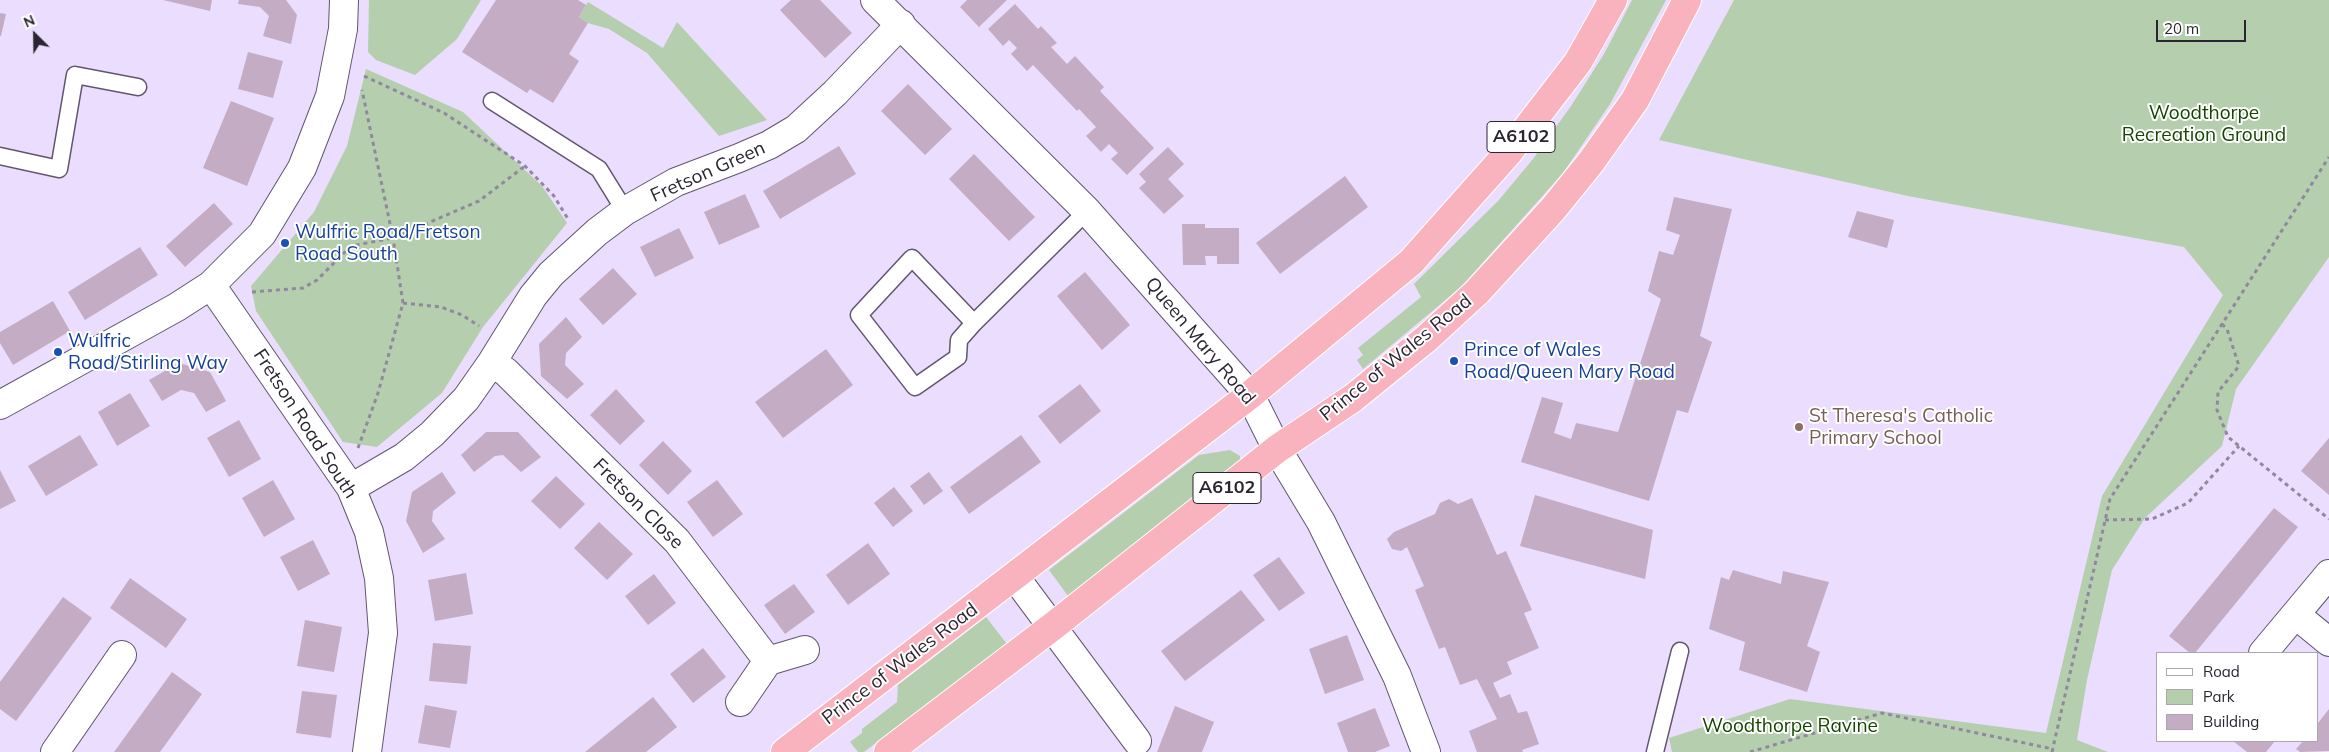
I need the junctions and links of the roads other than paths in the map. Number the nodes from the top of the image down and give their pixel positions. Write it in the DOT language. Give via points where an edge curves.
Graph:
graph roads {
  1 [pos="344,0"];
  2 [pos="1613,0"];
  3 [pos="1687,0"];
  4 [pos="889,9"];
  5 [pos="138,87"];
  6 [pos="492,100"];
  7 [pos="0,156"];
  8 [pos="625,211"];
  9 [pos="1087,211"];
  10 [pos="211,285"];
  11 [pos="974,323"];
  12 [pos="497,352"];
  13 [pos="1250,396"];
  14 [pos="0,404"];
  15 [pos="1277,449"];
  16 [pos="351,488"];
  17 [pos="2329,574"];
  18 [pos="1015,577"];
  19 [pos="2296,615"];
  20 [pos="1052,627"];
  21 [pos="2329,642"];
  22 [pos="805,650"];
  23 [pos="1680,651"];
  24 [pos="2264,652"];
  25 [pos="122,655"];
  26 [pos="768,660"];
  27 [pos="740,702"];
  28 [pos="1138,742"];
  29 [pos="54,752"];
  30 [pos="366,752"];
  31 [pos="785,752"];
  32 [pos="888,752"];
  33 [pos="1426,752"];
  34 [pos="1655,752"];
  1 -- 10 [label="street" via="343,29 330,96 302,168 262,234"];
  2 -- 13 [label="highway, Prince of Wales Road / A6102" via="1578,62 1526,130 1411,262"];
  3 -- 15 [label="highway, Prince of Wales Road / A6102" via="1635,100 1591,162 1516,251 1427,338 1340,407"];
  4 -- 8 [label="street, Fretson Green" via="835,93 796,129 747,155 676,182"];
  4 -- 9 [label="street, Queen Mary Road"];
  5 -- 7 [label="lane" via="75,75 59,169"];
  6 -- 8 [label="lane" via="599,169"];
  8 -- 12 [label="street, Fretson Green" via="551,274"];
  9 -- 11 [label="lane"];
  9 -- 13 [label="street, Queen Mary Road"];
  10 -- 14 [label="street"];
  10 -- 16 [label="street, Fretson Road South"];
  11 -- 11 [label="lane" via="912,258 859,314 915,387 958,357 959,340"];
  12 -- 16 [label="street, Fretson Green" via="466,399 432,434 404,457"];
  12 -- 26 [label="street, Fretson Close" via="506,372 677,540"];
  13 -- 15 [label="street, Queen Mary Road"];
  13 -- 18 [label="highway, Prince of Wales Road / A6102"];
  15 -- 20 [label="highway, Prince of Wales Road / A6102"];
  15 -- 33 [label="street, Queen Mary Road" via="1321,522 1397,676"];
  16 -- 30 [label="street, Fretson Road South" via="369,532 379,578 383,633"];
  17 -- 19 [label="street"];
  18 -- 20 [label="street"];
  18 -- 31 [label="highway, Prince of Wales Road / A6102"];
  19 -- 21 [label="street"];
  19 -- 24 [label="street"];
  20 -- 28 [label="street"];
  20 -- 32 [label="highway, Prince of Wales Road / A6102"];
  22 -- 26 [label="street"];
  23 -- 34 [label="lane"];
  25 -- 29 [label="street"];
  26 -- 27 [label="street"];
}
